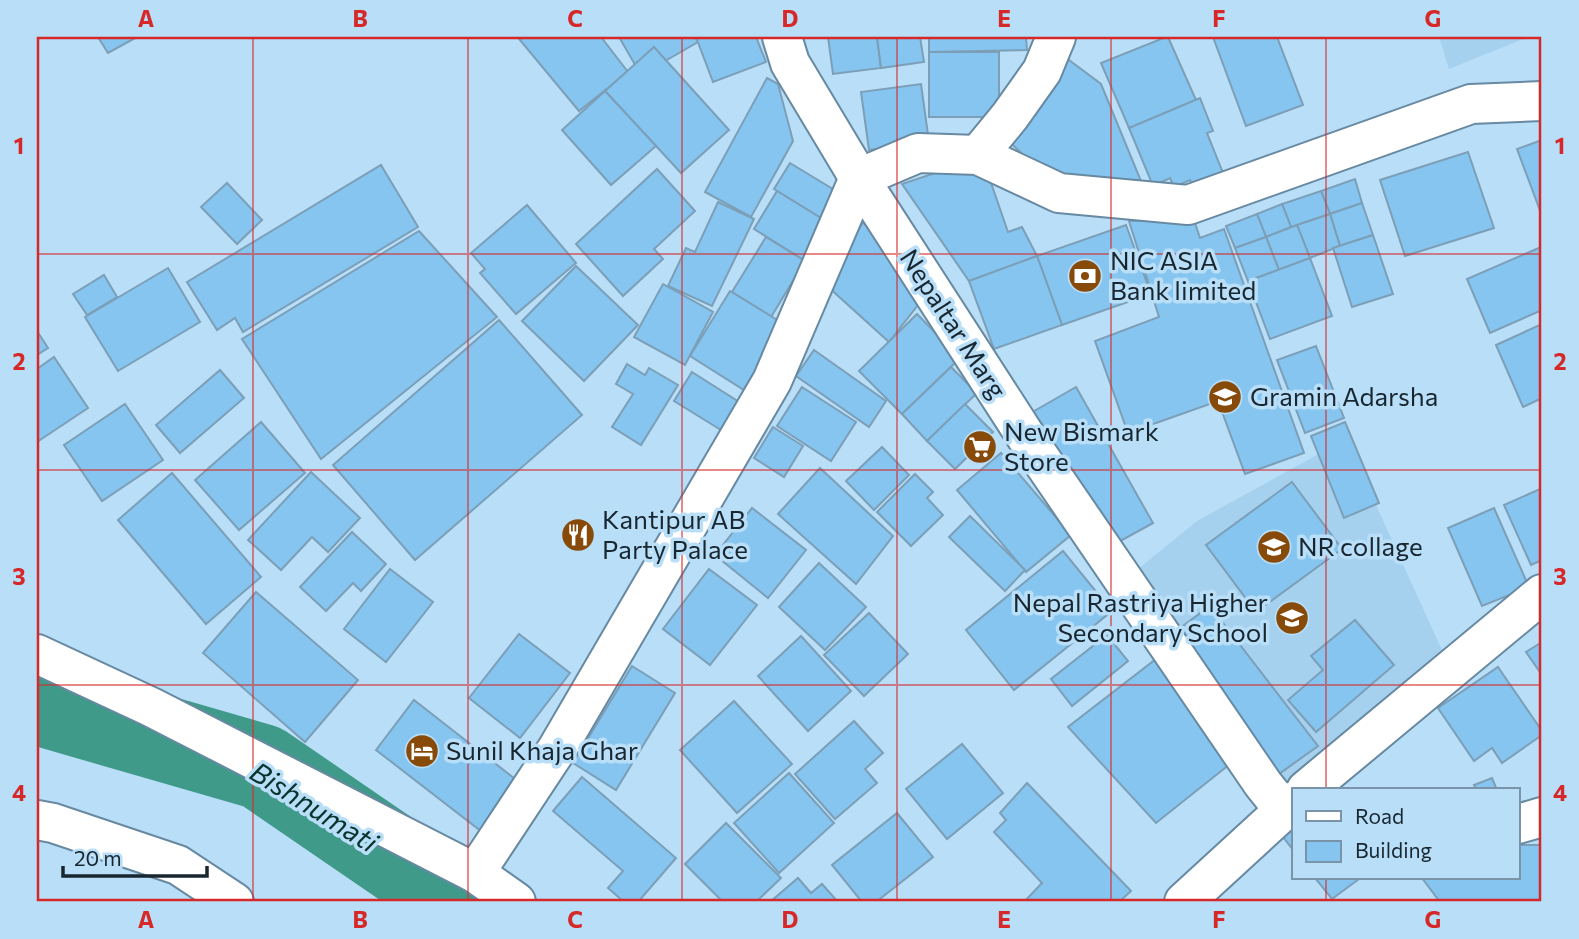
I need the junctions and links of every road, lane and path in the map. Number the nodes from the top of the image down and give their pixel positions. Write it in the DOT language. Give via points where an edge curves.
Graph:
graph roads {
  1 [pos="782,37"];
  2 [pos="1056,37"];
  3 [pos="1542,101"];
  4 [pos="978,155"];
  5 [pos="859,178"];
  6 [pos="1542,594"];
  7 [pos="37,654"];
  8 [pos="1308,788"];
  9 [pos="1292,799"];
  10 [pos="1292,802"];
  11 [pos="1542,817"];
  12 [pos="37,820"];
  13 [pos="1520,823"];
  14 [pos="475,873"];
  15 [pos="234,902"];
  16 [pos="516,902"];
  17 [pos="1184,902"];
  1 -- 5 [label="street, Nepaltar Marg" via="790,63"];
  2 -- 4 [label="street" via="1042,71"];
  3 -- 4 [label="street" via="1471,104 1188,205 1059,193"];
  4 -- 5 [label="street" via="918,153"];
  5 -- 9 [label="street, Nepaltar Marg" via="1034,449 1263,784"];
  5 -- 14 [label="street" via="772,381 557,749"];
  6 -- 8 [label="street"];
  7 -- 14 [label="street" via="151,707"];
  10 -- 17 [label="street"];
  11 -- 13 [label="street"];
  12 -- 15 [label="street" via="178,865"];
  14 -- 16 [label="street"];
}
